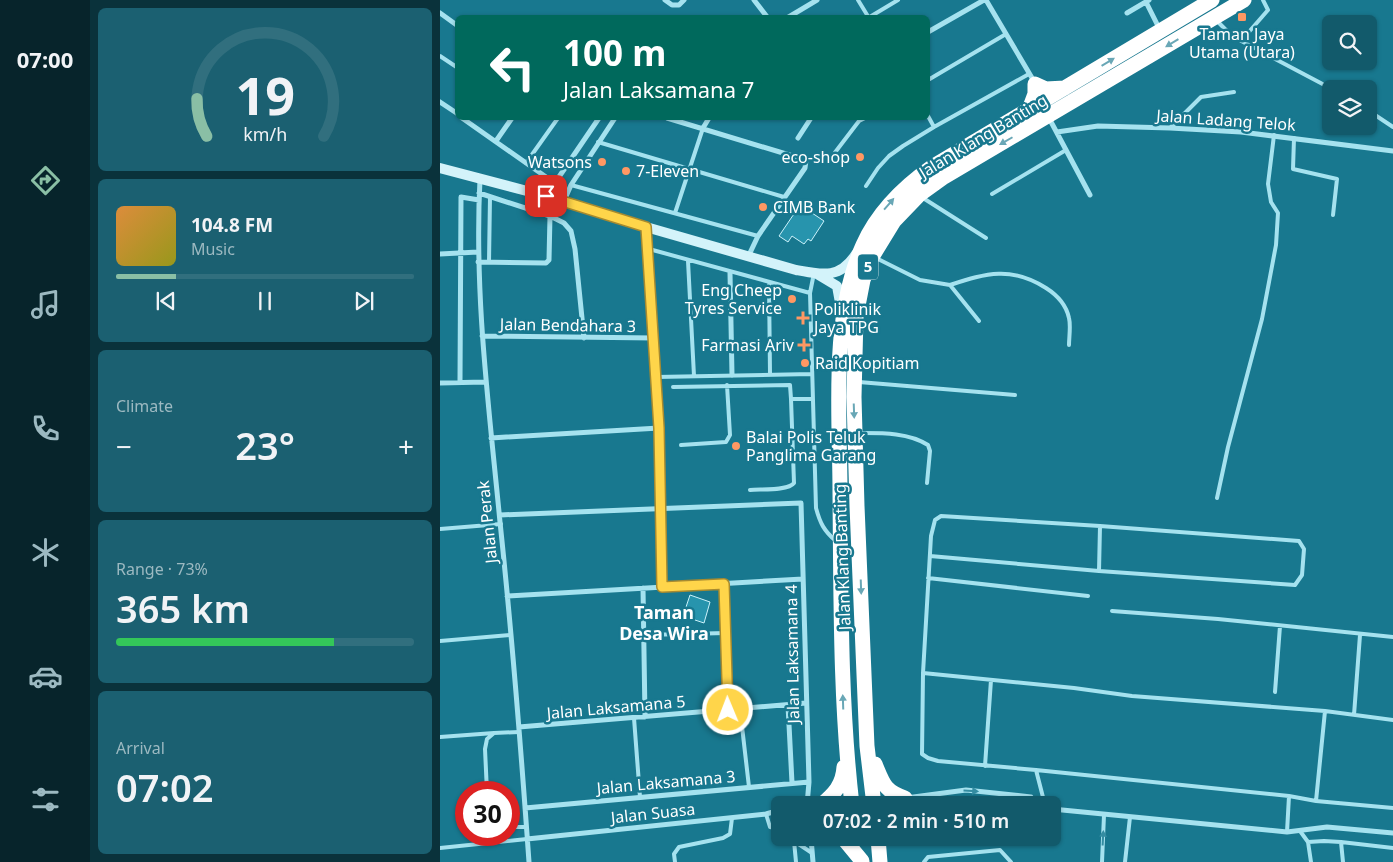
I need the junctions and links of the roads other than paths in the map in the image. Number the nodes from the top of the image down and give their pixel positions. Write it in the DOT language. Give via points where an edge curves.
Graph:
graph roads {
  1 [pos="666,0"];
  2 [pos="684,0"];
  3 [pos="754,0"];
  4 [pos="817,0"];
  5 [pos="858,0"];
  6 [pos="898,0"];
  7 [pos="985,0"];
  8 [pos="1212,0"];
  9 [pos="1244,0"];
  10 [pos="1262,0"];
  11 [pos="1147,1"];
  12 [pos="440,13"];
  13 [pos="1127,14"];
  14 [pos="766,15"];
  15 [pos="793,15"];
  16 [pos="868,15"];
  17 [pos="872,15"];
  18 [pos="1215,18"];
  19 [pos="455,24"];
  20 [pos="1160,30"];
  21 [pos="930,31"];
  22 [pos="1006,34"];
  23 [pos="1241,41"];
  24 [pos="440,56"];
  25 [pos="455,66"];
  26 [pos="930,79"];
  27 [pos="1032,79"];
  28 [pos="1322,84"];
  29 [pos="1067,88"];
  30 [pos="1234,92"];
  31 [pos="1077,99"];
  32 [pos="1046,100"];
  33 [pos="440,102"];
  34 [pos="1029,110"];
  35 [pos="455,112"];
  36 [pos="1377,116"];
  37 [pos="1048,117"];
  38 [pos="465,120"];
  39 [pos="511,120"];
  40 [pos="557,120"];
  41 [pos="598,120"];
  42 [pos="613,120"];
  43 [pos="674,120"];
  44 [pos="708,120"];
  45 [pos="810,120"];
  46 [pos="861,120"];
  47 [pos="930,120"];
  48 [pos="934,127"];
  49 [pos="1393,127"];
  50 [pos="703,128"];
  51 [pos="1170,128"];
  52 [pos="1057,132"];
  53 [pos="1274,135"];
  54 [pos="798,138"];
  55 [pos="1294,138"];
  56 [pos="496,142"];
  57 [pos="598,142"];
  58 [pos="1066,150"];
  59 [pos="1393,151"];
  60 [pos="830,159"];
  61 [pos="526,163"];
  62 [pos="440,168"];
  63 [pos="690,168"];
  64 [pos="480,179"];
  65 [pos="556,184"];
  66 [pos="571,185"];
  67 [pos="866,186"];
  68 [pos="992,194"];
  69 [pos="919,195"];
  70 [pos="1090,195"];
  71 [pos="479,196"];
  72 [pos="546,196"];
  73 [pos="490,197"];
  74 [pos="784,197"];
  75 [pos="564,201"];
  76 [pos="675,213"];
  77 [pos="1333,215"];
  78 [pos="550,216"];
  79 [pos="646,227"];
  80 [pos="758,236"];
  81 [pos="986,238"];
  82 [pos="649,249"];
  83 [pos="867,251"];
  84 [pos="478,252"];
  85 [pos="461,253"];
  86 [pos="440,254"];
  87 [pos="748,257"];
  88 [pos="688,261"];
  89 [pos="478,262"];
  90 [pos="489,262"];
  91 [pos="730,273"];
  92 [pos="814,273"];
  93 [pos="769,283"];
  94 [pos="950,285"];
  95 [pos="810,293"];
  96 [pos="842,321"];
  97 [pos="979,321"];
  98 [pos="482,336"];
  99 [pos="584,338"];
  100 [pos="654,338"];
  101 [pos="1068,345"];
  102 [pos="770,374"];
  103 [pos="812,374"];
  104 [pos="732,375"];
  105 [pos="694,376"];
  106 [pos="656,377"];
  107 [pos="460,382"];
  108 [pos="485,382"];
  109 [pos="854,382"];
  110 [pos="440,383"];
  111 [pos="726,385"];
  112 [pos="673,387"];
  113 [pos="1015,395"];
  114 [pos="791,399"];
  115 [pos="813,399"];
  116 [pos="659,428"];
  117 [pos="855,433"];
  118 [pos="491,438"];
  119 [pos="681,445"];
  120 [pos="927,483"];
  121 [pos="750,490"];
  122 [pos="1217,498"];
  123 [pos="660,509"];
  124 [pos="500,515"];
  125 [pos="500,524"];
  126 [pos="1100,526"];
  127 [pos="440,529"];
  128 [pos="840,544"];
  129 [pos="930,556"];
  130 [pos="1100,571"];
  131 [pos="928,578"];
  132 [pos="803,579"];
  133 [pos="724,584"];
  134 [pos="662,587"];
  135 [pos="643,588"];
  136 [pos="507,596"];
  137 [pos="1088,596"];
  138 [pos="1112,611"];
  139 [pos="673,614"];
  140 [pos="644,615"];
  141 [pos="1280,626"];
  142 [pos="726,633"];
  143 [pos="644,635"];
  144 [pos="1360,635"];
  145 [pos="510,636"];
  146 [pos="1393,638"];
  147 [pos="440,641"];
  148 [pos="923,674"];
  149 [pos="992,680"];
  150 [pos="1275,692"];
  151 [pos="806,703"];
  152 [pos="788,705"];
  153 [pos="740,709"];
  154 [pos="728,710"];
  155 [pos="1325,711"];
  156 [pos="1354,715"];
  157 [pos="645,717"];
  158 [pos="634,718"];
  159 [pos="1393,720"];
  160 [pos="519,730"];
  161 [pos="494,733"];
  162 [pos="440,737"];
  163 [pos="845,738"];
  164 [pos="867,746"];
  165 [pos="984,766"];
  166 [pos="1036,770"];
  167 [pos="486,781"];
  168 [pos="809,782"];
  169 [pos="792,783"];
  170 [pos="749,787"];
  171 [pos="808,796"];
  172 [pos="833,796"];
  173 [pos="851,796"];
  174 [pos="872,796"];
  175 [pos="898,796"];
  176 [pos="920,796"];
  177 [pos="1022,796"];
  178 [pos="1043,796"];
  179 [pos="1290,796"];
  180 [pos="640,797"];
  181 [pos="1316,801"];
  182 [pos="525,808"];
  183 [pos="1393,808"];
  184 [pos="1061,811"];
  185 [pos="771,813"];
  186 [pos="766,814"];
  187 [pos="1104,815"];
  188 [pos="1130,817"];
  189 [pos="732,818"];
  190 [pos="520,826"];
  191 [pos="526,826"];
  192 [pos="771,827"];
  193 [pos="1300,831"];
  194 [pos="1286,832"];
  195 [pos="1393,833"];
  196 [pos="527,839"];
  197 [pos="1308,842"];
  198 [pos="1341,842"];
  199 [pos="793,846"];
  200 [pos="802,846"];
  201 [pos="812,846"];
  202 [pos="849,846"];
  203 [pos="859,846"];
  204 [pos="884,846"];
  205 [pos="440,848"];
  206 [pos="1393,848"];
  207 [pos="812,853"];
  208 [pos="880,858"];
  209 [pos="529,862"];
  210 [pos="675,862"];
  211 [pos="796,862"];
  212 [pos="814,862"];
  213 [pos="862,862"];
  214 [pos="924,862"];
  215 [pos="1011,862"];
  216 [pos="1102,862"];
  217 [pos="1125,862"];
  218 [pos="1311,862"];
  219 [pos="1343,862"];
  1 -- 2 [label="street" via="672,5"];
  3 -- 14 [label="street"];
  4 -- 15 [label="street"];
  5 -- 16 [label="lane"];
  6 -- 17 [label="lane"];
  7 -- 21 [label="street"];
  7 -- 22 [label="street"];
  8 -- 20 [label="highway, Jalan Klang Banting / 5"];
  9 -- 18 [label="highway, Jalan Klang Banting / 5"];
  10 -- 23 [label="lane" via="1268,10"];
  11 -- 13 [label="street"];
  11 -- 20 [label="street"];
  12 -- 19 [label="street"];
  18 -- 23 [label="lane"];
  18 -- 31 [label="highway, Jalan Klang Banting / 5, one-way"];
  29 -- 20 [label="highway, Jalan Klang Banting / 5, one-way"];
  22 -- 26 [label="lane"];
  22 -- 27 [label="street"];
  23 -- 28 [label="lane"];
  24 -- 25 [label="lane"];
  27 -- 29 [label="highway" via="1046,89"];
  27 -- 32 [label="street"];
  27 -- 34 [label="highway" via="1035,94"];
  27 -- 48 [label="lane"];
  29 -- 32 [label="highway, Jalan Klang Banting / 5"];
  30 -- 51 [label="lane" via="1202,97"];
  31 -- 32 [label="street" via="1054,104"];
  31 -- 37 [label="highway, Jalan Klang Banting / 5"];
  32 -- 34 [label="highway, Jalan Klang Banting / 5"];
  33 -- 35 [label="street"];
  83 -- 34 [label="highway, Jalan Klang Banting / 5, one-way" via="880,214 914,179"];
  36 -- 49 [label="lane"];
  37 -- 52 [label="street"];
  37 -- 69 [label="highway, Jalan Klang Banting / 5, one-way"];
  38 -- 56 [label="street"];
  39 -- 56 [label="street"];
  40 -- 61 [label="lane"];
  41 -- 65 [label="street"];
  42 -- 57 [label="street"];
  43 -- 50 [label="street"];
  44 -- 50 [label="street"];
  45 -- 54 [label="street"];
  46 -- 60 [label="lane"];
  47 -- 48 [label="lane"];
  48 -- 67 [label="lane" via="889,156"];
  50 -- 63 [label="lane"];
  50 -- 74 [label="street" via="806,160"];
  51 -- 52 [label="street, Jalan Ladang Telok" via="1098,126"];
  51 -- 53 [label="street, Jalan Ladang Telok"];
  52 -- 58 [label="street"];
  53 -- 55 [label="street, Jalan Ladang Telok"];
  53 -- 122 [label="lane" via="1268,184 1271,202 1278,213 1276,245 1262,319"];
  55 -- 59 [label="street, Jalan Ladang Telok"];
  55 -- 77 [label="lane" via="1293,169 1338,179"];
  56 -- 61 [label="street"];
  57 -- 63 [label="lane"];
  57 -- 66 [label="street"];
  58 -- 68 [label="lane"];
  58 -- 70 [label="street"];
  61 -- 65 [label="street"];
  62 -- 64 [label="street"];
  63 -- 74 [label="lane"];
  63 -- 76 [label="lane"];
  64 -- 71 [label="street, Jalan Perak"];
  64 -- 72 [label="street"];
  65 -- 72 [label="street"];
  66 -- 75 [label="street"];
  66 -- 76 [label="lane"];
  69 -- 81 [label="lane"];
  69 -- 83 [label="highway, Jalan Klang Banting / 5"];
  71 -- 73 [label="street"];
  71 -- 84 [label="street, Jalan Perak"];
  71 -- 85 [label="street" via="461,198"];
  72 -- 75 [label="street"];
  73 -- 78 [label="street"];
  73 -- 90 [label="lane"];
  74 -- 80 [label="street"];
  75 -- 79 [label="street"];
  76 -- 80 [label="lane"];
  78 -- 90 [label="street" via="549,260 546,263"];
  78 -- 99 [label="street" via="571,231"];
  79 -- 82 [label="street"];
  79 -- 87 [label="street"];
  80 -- 87 [label="street"];
  82 -- 88 [label="lane"];
  82 -- 100 [label="street"];
  83 -- 92 [label="street" via="838,273"];
  83 -- 94 [label="lane" via="920,280"];
  83 -- 96 [label="highway, Jalan Klang Banting / 5" via="852,277"];
  83 -- 109 [label="highway, Jalan Klang Banting / 5" via="856,316"];
  84 -- 85 [label="street"];
  84 -- 89 [label="street, Jalan Perak"];
  85 -- 86 [label="street"];
  85 -- 107 [label="street"];
  87 -- 92 [label="street"];
  88 -- 91 [label="lane"];
  88 -- 105 [label="lane"];
  89 -- 90 [label="street"];
  89 -- 98 [label="street, Jalan Perak"];
  91 -- 93 [label="lane"];
  91 -- 104 [label="street"];
  92 -- 95 [label="lane"];
  92 -- 96 [label="street" via="837,286"];
  93 -- 95 [label="lane"];
  93 -- 102 [label="lane"];
  94 -- 97 [label="lane"];
  94 -- 101 [label="lane" via="981,275 1000,274 1019,275 1036,282 1063,303 1069,318"];
  95 -- 103 [label="lane"];
  96 -- 128 [label="highway, Jalan Klang Banting / 5" via="839,374"];
  98 -- 99 [label="street, Jalan Bendahara 3"];
  98 -- 108 [label="street, Jalan Perak"];
  99 -- 100 [label="street, Jalan Bendahara 3"];
  100 -- 106 [label="street"];
  102 -- 103 [label="lane"];
  102 -- 104 [label="lane"];
  103 -- 115 [label="lane"];
  104 -- 105 [label="lane"];
  105 -- 106 [label="lane"];
  106 -- 116 [label="street"];
  107 -- 108 [label="street"];
  107 -- 110 [label="street"];
  108 -- 118 [label="street, Jalan Perak"];
  109 -- 113 [label="lane"];
  109 -- 117 [label="highway, Jalan Klang Banting / 5, one-way"];
  111 -- 112 [label="lane"];
  111 -- 114 [label="lane" via="790,385"];
  111 -- 119 [label="lane" via="730,435 726,442"];
  114 -- 115 [label="lane"];
  114 -- 121 [label="lane" via="794,482 784,488"];
  115 -- 128 [label="lane" via="816,508 820,523"];
  116 -- 118 [label="street"];
  116 -- 123 [label="street"];
  117 -- 120 [label="lane" via="894,434 928,444"];
  117 -- 164 [label="highway, Jalan Klang Banting / 5, one-way"];
  118 -- 124 [label="street, Jalan Perak"];
  123 -- 124 [label="street"];
  123 -- 132 [label="street, Jalan Laksamana 4" via="801,503"];
  123 -- 134 [label="street"];
  124 -- 125 [label="street, Jalan Perak"];
  125 -- 127 [label="lane"];
  125 -- 136 [label="street, Jalan Perak"];
  126 -- 129 [label="lane" via="940,516 932,526"];
  126 -- 130 [label="lane"];
  126 -- 130 [label="lane" via="1299,541 1304,549 1302,575 1295,585"];
  163 -- 128 [label="highway, Jalan Klang Banting / 5, one-way"];
  129 -- 130 [label="lane"];
  129 -- 131 [label="lane"];
  131 -- 137 [label="lane"];
  131 -- 148 [label="lane"];
  132 -- 133 [label="street"];
  132 -- 151 [label="street, Jalan Laksamana 4"];
  133 -- 134 [label="street"];
  133 -- 142 [label="street"];
  134 -- 135 [label="street"];
  135 -- 136 [label="street"];
  135 -- 140 [label="street"];
  136 -- 145 [label="street, Jalan Perak"];
  138 -- 141 [label="lane"];
  139 -- 140 [label="lane"];
  140 -- 143 [label="street"];
  141 -- 144 [label="lane"];
  141 -- 150 [label="lane"];
  142 -- 143 [label="lane"];
  142 -- 154 [label="street"];
  143 -- 157 [label="street"];
  144 -- 146 [label="lane"];
  144 -- 156 [label="lane"];
  145 -- 147 [label="lane"];
  145 -- 160 [label="street, Jalan Perak"];
  148 -- 149 [label="lane"];
  148 -- 165 [label="lane" via="922,754 938,761"];
  149 -- 155 [label="lane" via="1132,696"];
  149 -- 165 [label="lane"];
  151 -- 152 [label="street, Jalan Laksamana 5"];
  151 -- 168 [label="street, Jalan Laksamana 4"];
  152 -- 153 [label="street, Jalan Laksamana 5"];
  152 -- 169 [label="street, Jalan Laksamana 4"];
  153 -- 154 [label="street, Jalan Laksamana 5"];
  153 -- 170 [label="lane"];
  154 -- 157 [label="street, Jalan Laksamana 5"];
  155 -- 156 [label="lane"];
  155 -- 181 [label="lane"];
  156 -- 159 [label="lane"];
  157 -- 158 [label="street, Jalan Laksamana 5"];
  158 -- 160 [label="street, Jalan Laksamana 5"];
  158 -- 180 [label="lane"];
  160 -- 161 [label="lane"];
  160 -- 182 [label="street, Jalan Perak"];
  161 -- 162 [label="lane"];
  161 -- 167 [label="lane" via="487,739 485,749"];
  163 -- 172 [label="highway" via="842,780"];
  163 -- 173 [label="highway, Jalan Klang Banting / 5"];
  164 -- 174 [label="highway, Jalan Klang Banting / 5"];
  164 -- 175 [label="highway" via="886,789"];
  165 -- 166 [label="lane"];
  166 -- 178 [label="lane"];
  166 -- 179 [label="lane"];
  168 -- 169 [label="street, Jalan Laksamana 3"];
  168 -- 171 [label="street, Jalan Laksamana 4"];
  169 -- 170 [label="street, Jalan Laksamana 3"];
  170 -- 180 [label="street, Jalan Laksamana 3"];
  176 -- 177 [label="street, one-way" via="966,790"];
  179 -- 181 [label="lane"];
  179 -- 194 [label="lane"];
  180 -- 182 [label="street, Jalan Laksamana 3"];
  181 -- 183 [label="lane"];
  182 -- 191 [label="street, Jalan Perak"];
  184 -- 187 [label="street"];
  185 -- 186 [label="street, Jalan Suasa"];
  186 -- 189 [label="street, Jalan Suasa"];
  186 -- 192 [label="lane"];
  187 -- 188 [label="street"];
  216 -- 187 [label="lane, one-way"];
  188 -- 194 [label="street"];
  188 -- 217 [label="lane"];
  189 -- 196 [label="street, Jalan Suasa"];
  189 -- 210 [label="lane" via="730,834 679,847 674,854"];
  190 -- 191 [label="lane"];
  191 -- 196 [label="street, Jalan Perak"];
  193 -- 194 [label="street"];
  193 -- 195 [label="street" via="1327,827"];
  193 -- 197 [label="lane"];
  196 -- 205 [label="lane"];
  196 -- 209 [label="street, Jalan Perak"];
  197 -- 198 [label="lane"];
  197 -- 218 [label="lane"];
  198 -- 206 [label="lane"];
  198 -- 219 [label="lane"];
  199 -- 211 [label="lane"];
  200 -- 207 [label="lane"];
  201 -- 207 [label="street"];
  202 -- 213 [label="highway"];
  203 -- 213 [label="highway"];
  204 -- 208 [label="highway"];
  207 -- 212 [label="street"];
  214 -- 215 [label="lane" via="928,857 1000,850"];
}
